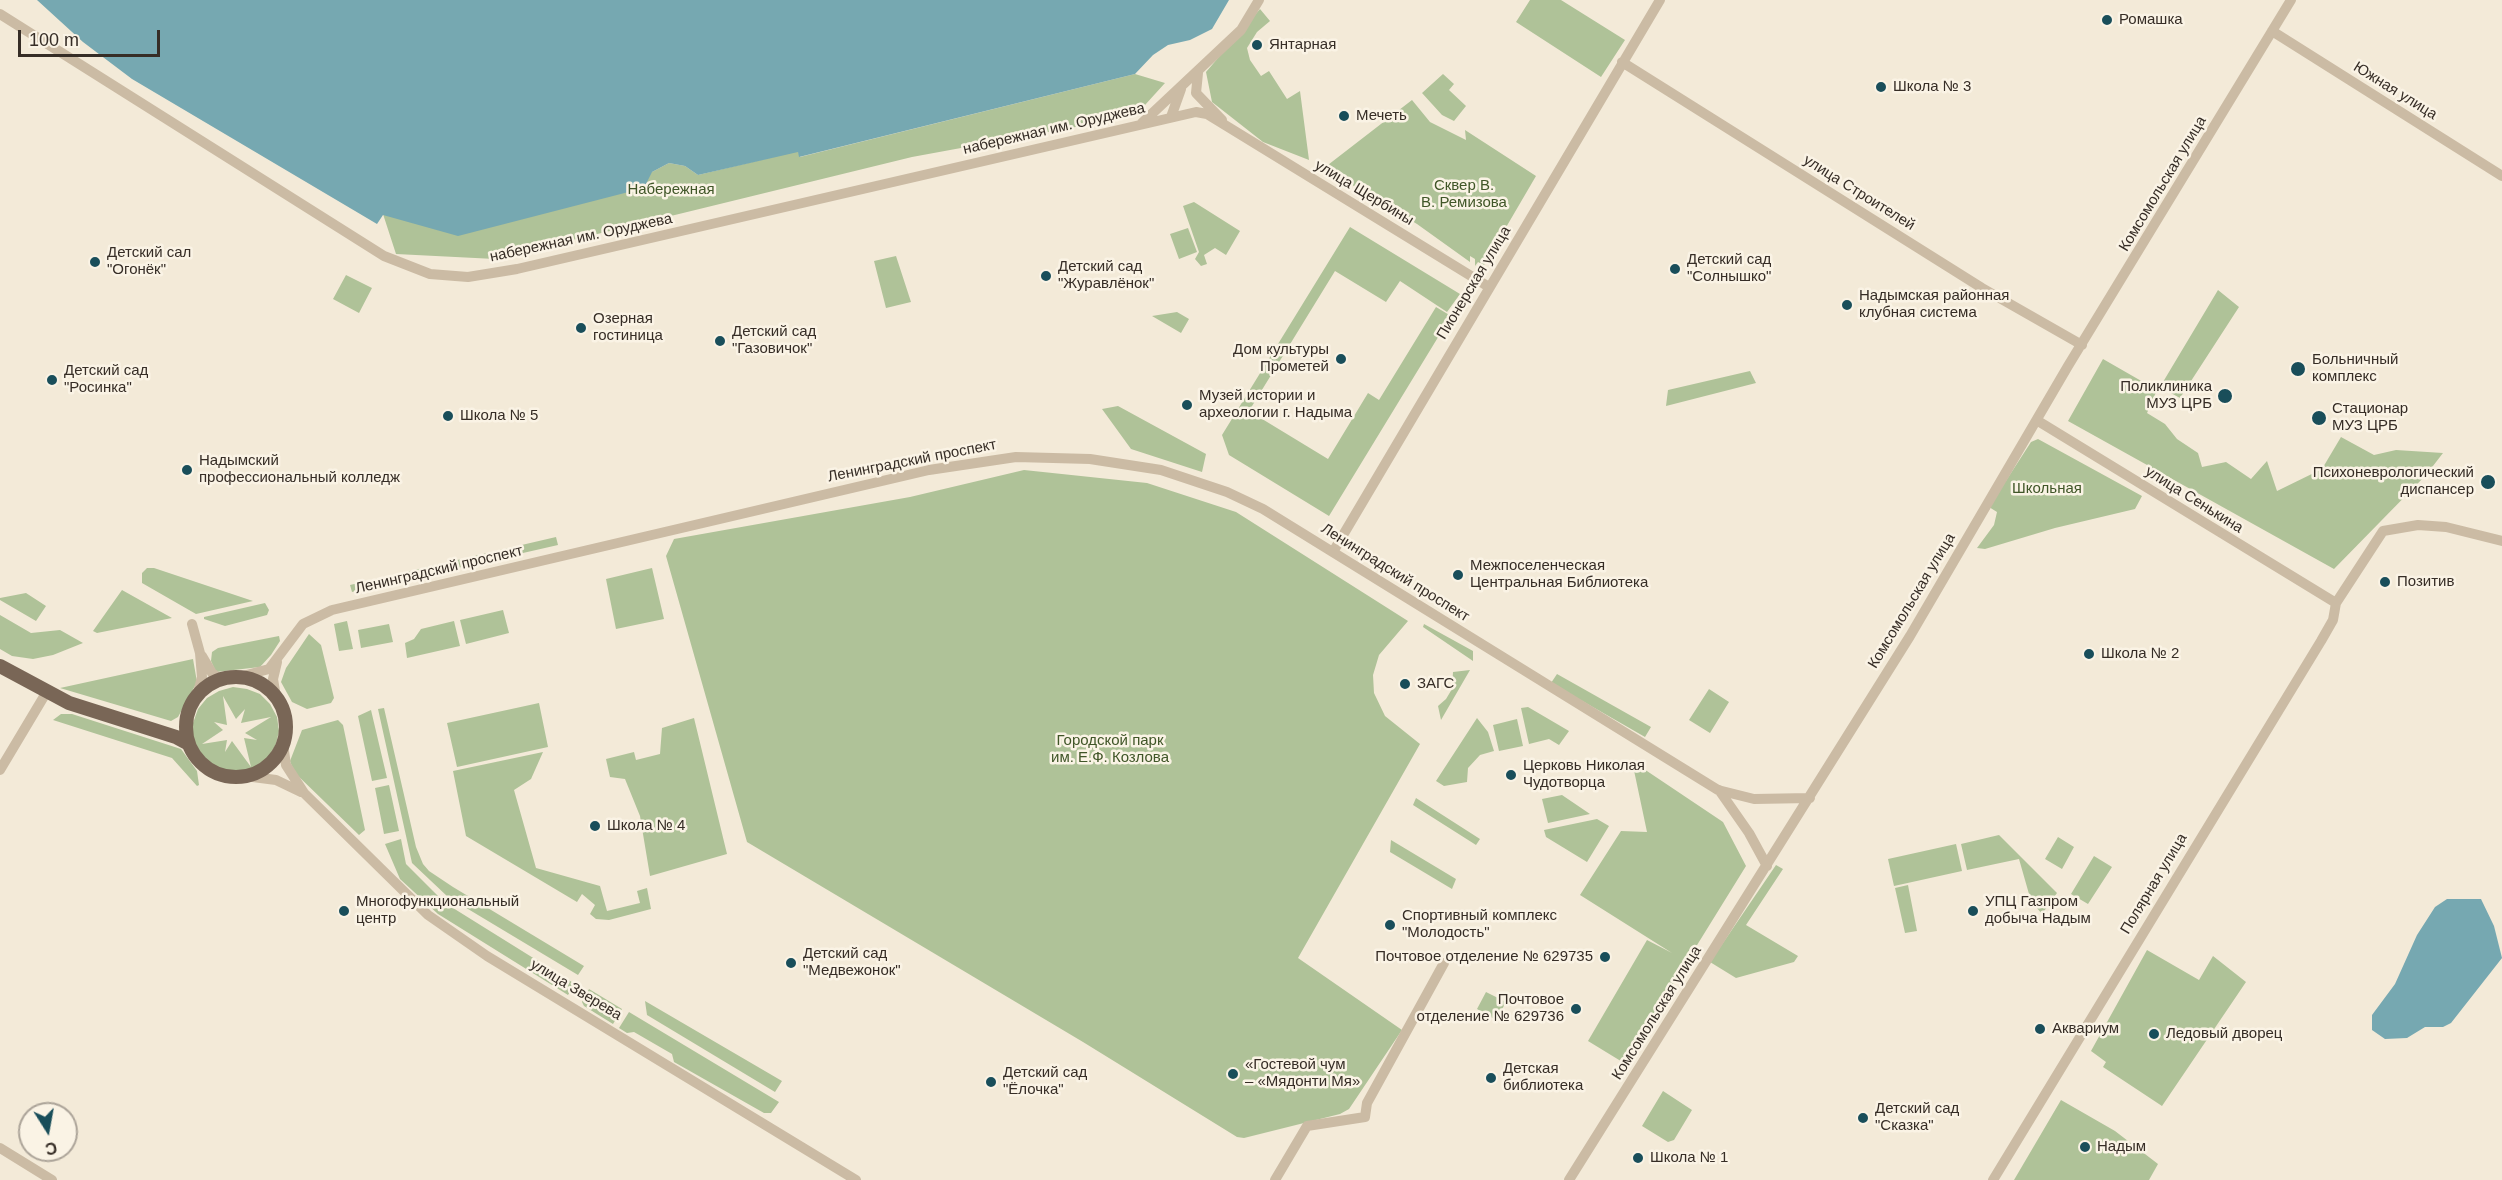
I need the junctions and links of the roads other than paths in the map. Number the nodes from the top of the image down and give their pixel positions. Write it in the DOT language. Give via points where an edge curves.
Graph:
graph roads {
  1 [pos="1259,0"];
  2 [pos="1660,0"];
  3 [pos="2291,0"];
  4 [pos="0,14"];
  5 [pos="2272,30"];
  6 [pos="1622,63"];
  7 [pos="1199,70"];
  8 [pos="1186,83"];
  9 [pos="1172,117"];
  10 [pos="1141,124"];
  11 [pos="1225,125"];
  12 [pos="2502,176"];
  13 [pos="1489,287"];
  14 [pos="2082,345"];
  15 [pos="2038,421"];
  16 [pos="2502,541"];
  17 [pos="1333,552"];
  18 [pos="2336,603"];
  19 [pos="192,624"];
  20 [pos="201,653"];
  21 [pos="277,661"];
  22 [pos="0,666"];
  23 [pos="239,677"];
  24 [pos="221,680"];
  25 [pos="46,693"];
  26 [pos="197,696"];
  27 [pos="276,697"];
  28 [pos="188,715"];
  29 [pos="151,730"];
  30 [pos="189,744"];
  31 [pos="283,744"];
  32 [pos="0,770"];
  33 [pos="245,776"];
  34 [pos="1718,790"];
  35 [pos="304,793"];
  36 [pos="1810,798"];
  37 [pos="1767,866"];
  38 [pos="1444,963"];
  39 [pos="0,1149"];
  40 [pos="52,1180"];
  41 [pos="856,1180"];
  42 [pos="1275,1180"];
  43 [pos="1569,1180"];
  44 [pos="1993,1180"];
  1 -- 7 [label="street" via="1241,30"];
  2 -- 6 [label="street, Пионерская улица"];
  3 -- 5 [label="street, Комсомольская улица"];
  4 -- 10 [label="street, набережная им. Оруджева" via="384,256 406,266 452,277 528,267"];
  5 -- 12 [label="street, Южная улица"];
  5 -- 14 [label="street, Комсомольская улица"];
  6 -- 13 [label="street, Пионерская улица"];
  6 -- 14 [label="street, улица Строителей" via="1982,288"];
  7 -- 8 [label="street"];
  7 -- 11 [label="street" via="1196,93"];
  8 -- 9 [label="street" via="1176,99"];
  8 -- 10 [label="street"];
  9 -- 10 [label="street, набережная им. Оруджева"];
  9 -- 11 [label="street, набережная им. Оруджева" via="1202,112"];
  11 -- 13 [label="street, улица Щербины"];
  13 -- 17 [label="street, Пионерская улица"];
  14 -- 15 [label="street, Комсомольская улица"];
  15 -- 18 [label="street, улица Сенькина"];
  15 -- 36 [label="street, Комсомольская улица"];
  16 -- 18 [label="street" via="2446,527 2418,525 2383,531"];
  17 -- 21 [label="street, Ленинградский проспект" via="1245,500 1161,470 1052,456 987,459 891,478 332,610 303,624"];
  17 -- 34 [label="street, Ленинградский проспект"];
  18 -- 44 [label="street, Полярная улица" via="2333,620 2321,641"];
  19 -- 20 [label="street"];
  20 -- 24 [label="street" via="207,667"];
  20 -- 26 [label="street" via="202,677"];
  21 -- 23 [label="street" via="263,673"];
  21 -- 27 [label="street" via="273,679"];
  22 -- 25 [label="main road"];
  23 -- 24 [label="main road"];
  23 -- 27 [label="main road" via="259,682"];
  24 -- 26 [label="main road"];
  25 -- 29 [label="main road"];
  25 -- 32 [label="street"];
  26 -- 28 [label="main road"];
  27 -- 31 [label="main road" via="285,718"];
  28 -- 29 [label="main road" via="174,724"];
  28 -- 30 [label="main road"];
  29 -- 30 [label="main road"];
  30 -- 33 [label="main road" via="211,770 222,775"];
  31 -- 33 [label="main road" via="268,765"];
  31 -- 35 [label="street, улица Зверева" via="286,765"];
  33 -- 35 [label="street, улица Зверева" via="276,780"];
  34 -- 36 [label="street" via="1754,799"];
  34 -- 37 [label="street"];
  35 -- 41 [label="street, улица Зверева" via="416,904 462,939"];
  36 -- 37 [label="street, Комсомольская улица"];
  37 -- 43 [label="street, Комсомольская улица"];
  38 -- 42 [label="street" via="1367,1103 1365,1117 1307,1126"];
  39 -- 40 [label="street"];
}
